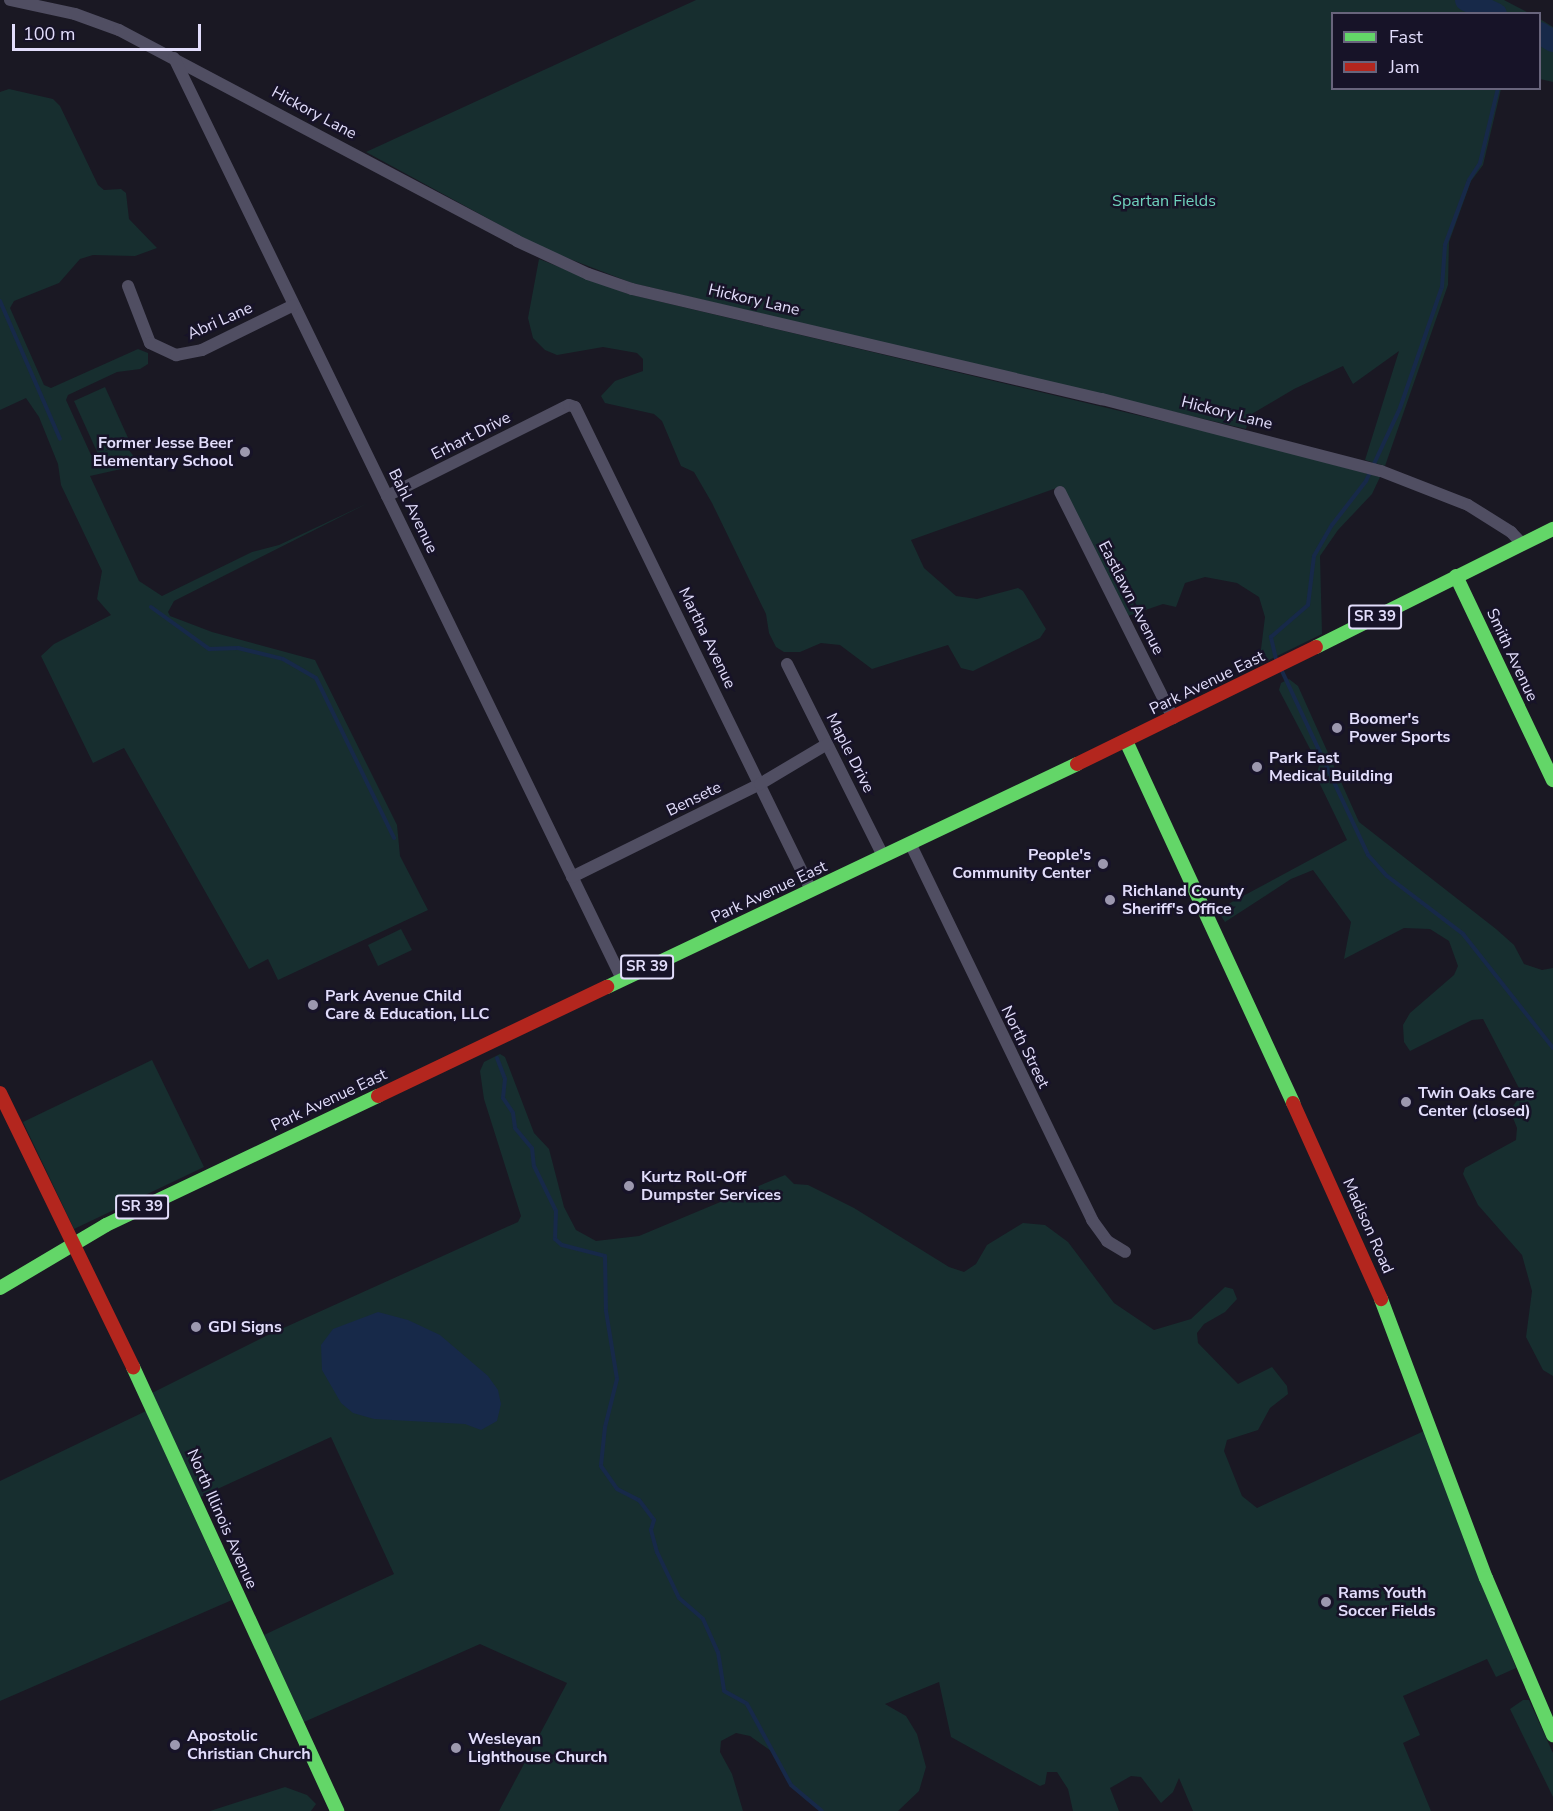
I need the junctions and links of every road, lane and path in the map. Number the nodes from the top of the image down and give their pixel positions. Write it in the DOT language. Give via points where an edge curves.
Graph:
graph roads {
  1 [pos="10,0"];
  2 [pos="174,58"];
  3 [pos="128,285"];
  4 [pos="294,305"];
  5 [pos="569,405"];
  6 [pos="1060,492"];
  7 [pos="387,496"];
  8 [pos="1553,529"];
  9 [pos="1522,544"];
  10 [pos="1456,576"];
  11 [pos="787,664"];
  12 [pos="1173,718"];
  13 [pos="1126,741"];
  14 [pos="827,744"];
  15 [pos="1553,780"];
  16 [pos="760,784"];
  17 [pos="910,843"];
  18 [pos="883,856"];
  19 [pos="572,877"];
  20 [pos="812,890"];
  21 [pos="622,979"];
  22 [pos="0,1093"];
  23 [pos="72,1242"];
  24 [pos="1125,1252"];
  25 [pos="0,1287"];
  26 [pos="1553,1735"];
  27 [pos="337,1811"];
  1 -- 2 [label="street, Hickory Lane" via="103,23"];
  2 -- 4 [label="street, Bahl Avenue"];
  2 -- 9 [label="street, Hickory Lane" via="517,241 603,279 1363,466 1468,505 1511,532"];
  3 -- 4 [label="street, Abri Lane" via="150,343 176,355 202,350"];
  4 -- 7 [label="street, Bahl Avenue"];
  5 -- 7 [label="street, Erhart Drive"];
  5 -- 16 [label="street, Martha Avenue" via="575,407"];
  6 -- 12 [label="street, Eastlawn Avenue"];
  7 -- 19 [label="street, Bahl Avenue"];
  8 -- 9 [label="street, Park Avenue East / SR 39"];
  9 -- 10 [label="street, Park Avenue East / SR 39"];
  10 -- 12 [label="street, Park Avenue East / SR 39"];
  10 -- 15 [label="street, Smith Avenue"];
  11 -- 14 [label="street, Maple Drive"];
  12 -- 13 [label="street, Park Avenue East / SR 39"];
  13 -- 17 [label="street, Park Avenue East / SR 39"];
  13 -- 26 [label="street, Madison Road" via="1369,1267 1486,1578"];
  14 -- 16 [label="street, Bensete"];
  14 -- 18 [label="street, Maple Drive"];
  16 -- 19 [label="street, Bensete"];
  16 -- 20 [label="street, Martha Avenue"];
  17 -- 18 [label="street, Park Avenue East / SR 39"];
  17 -- 24 [label="street, North Street" via="1087,1210 1099,1232"];
  18 -- 20 [label="street, Park Avenue East / SR 39"];
  19 -- 21 [label="street, Bahl Avenue"];
  20 -- 21 [label="street, Park Avenue East / SR 39"];
  21 -- 23 [label="street, Park Avenue East / SR 39"];
  22 -- 23 [label="street, North Illinois Avenue"];
  23 -- 25 [label="street, Park Avenue East / SR 39"];
  23 -- 27 [label="street, North Illinois Avenue" via="147,1395"];
}
